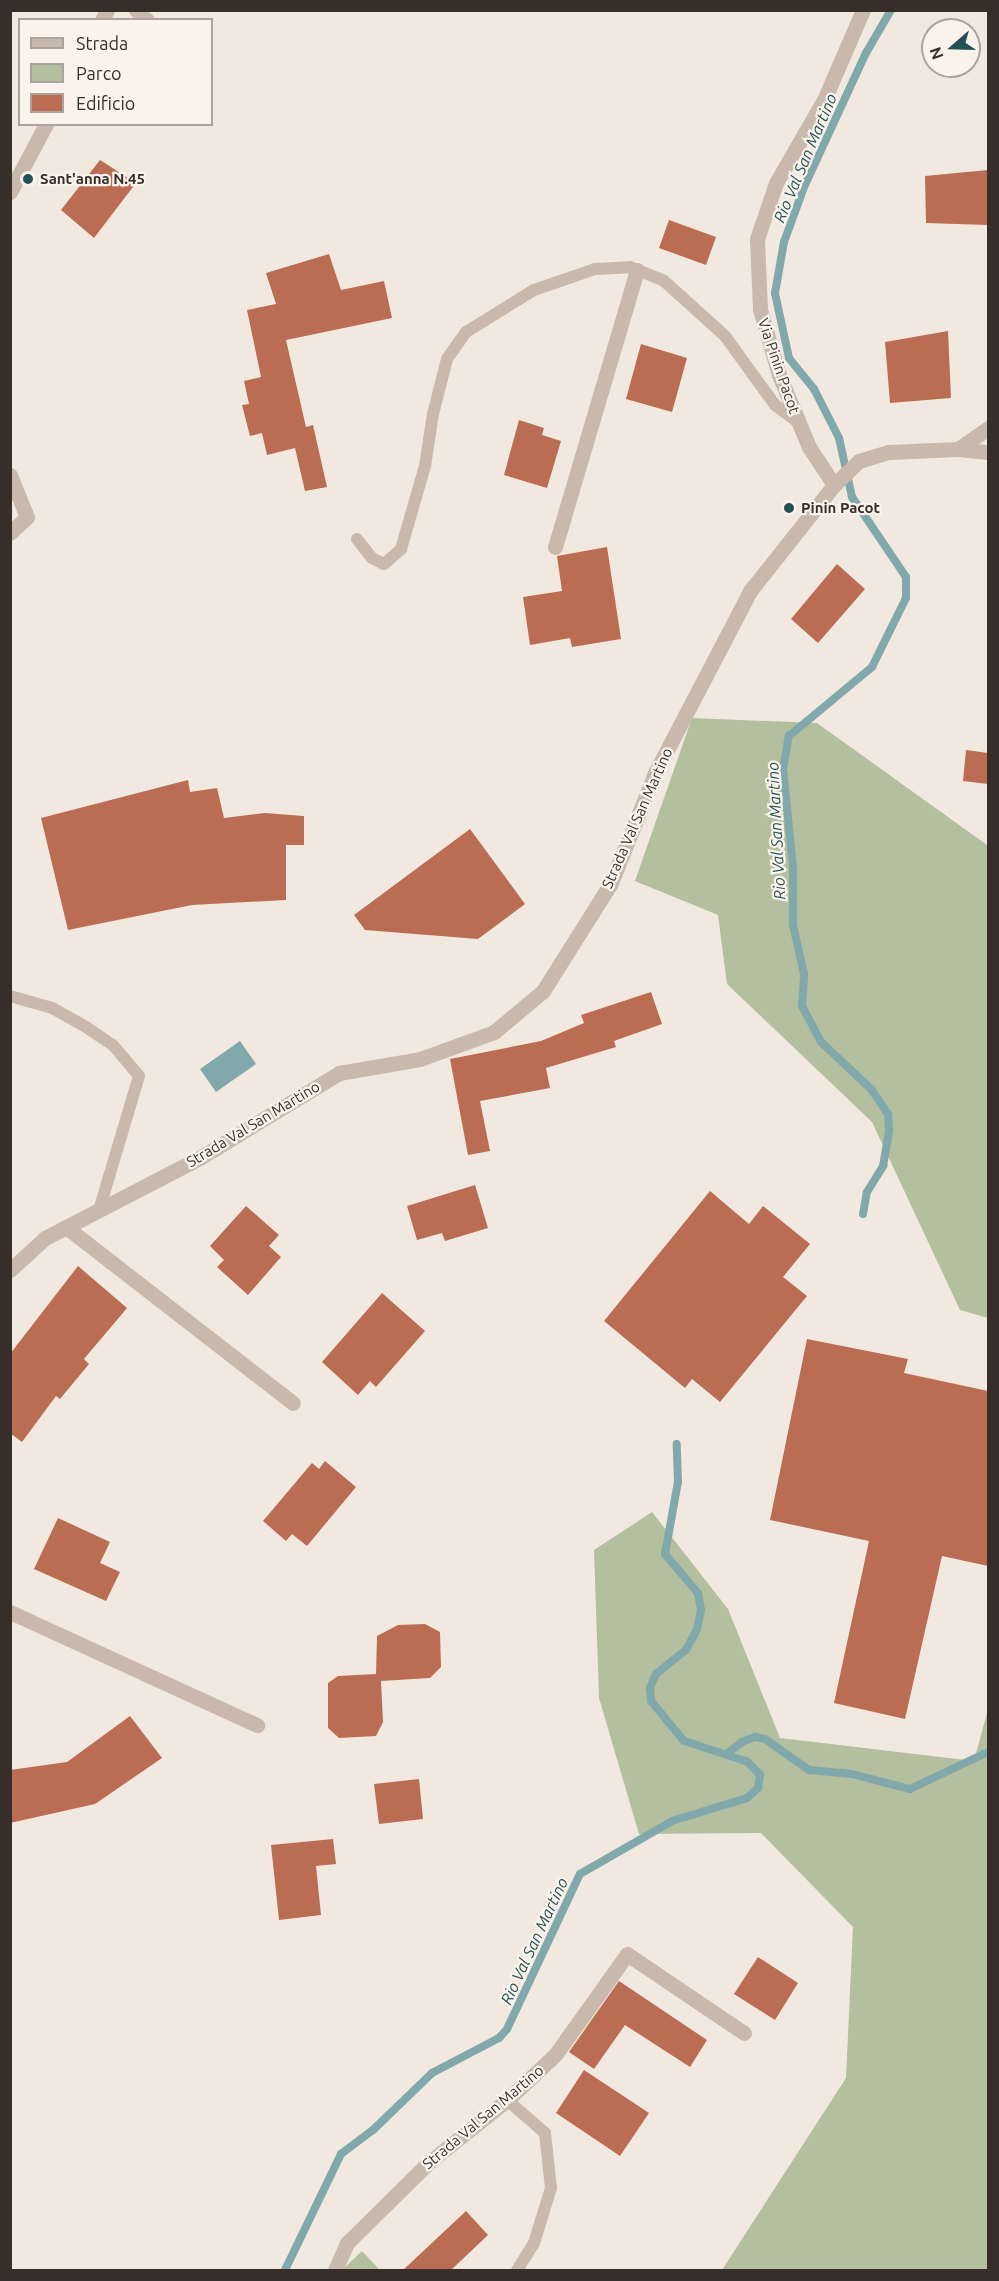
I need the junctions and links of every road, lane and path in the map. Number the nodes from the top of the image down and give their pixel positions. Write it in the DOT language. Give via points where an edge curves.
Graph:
graph roads {
  1 [pos="863,10"];
  2 [pos="45,126"];
  3 [pos="10,192"];
  4 [pos="637,270"];
  5 [pos="799,423"];
  6 [pos="988,428"];
  7 [pos="958,448"];
  8 [pos="988,452"];
  9 [pos="10,475"];
  10 [pos="834,485"];
  11 [pos="10,533"];
  12 [pos="357,539"];
  13 [pos="555,547"];
  14 [pos="10,996"];
  15 [pos="99,1210"];
  16 [pos="66,1227"];
  17 [pos="10,1270"];
  18 [pos="293,1403"];
  19 [pos="10,1612"];
  20 [pos="257,1725"];
  21 [pos="744,2033"];
  22 [pos="507,2100"];
  23 [pos="335,2271"];
  24 [pos="517,2271"];
  1 -- 5 [label="street, Via Pinin Pacot" via="824,100 776,183 757,238 760,309 779,375"];
  2 -- 3 [label="street"];
  4 -- 5 [label="lane" via="663,280 697,308 725,336 775,405"];
  4 -- 12 [label="lane" via="595,269 534,290 466,332 447,359 425,466 401,549 384,564 372,558"];
  4 -- 13 [label="street"];
  5 -- 10 [label="street, Via Pinin Pacot" via="809,447"];
  6 -- 7 [label="street"];
  7 -- 8 [label="street, Strada Val San Martino"];
  7 -- 10 [label="street, Strada Val San Martino" via="890,453 859,461"];
  9 -- 11 [label="street" via="27,516"];
  10 -- 15 [label="street, Strada Val San Martino" via="750,591 655,773 611,883 543,991 494,1032 420,1059 339,1072 201,1157"];
  14 -- 15 [label="lane" via="52,1008 86,1027 113,1045 139,1076"];
  15 -- 16 [label="street, Strada Val San Martino"];
  16 -- 17 [label="street, Strada Val San Martino" via="45,1238"];
  16 -- 18 [label="street"];
  19 -- 20 [label="street"];
  21 -- 22 [label="street, Strada Val San Martino" via="627,1954 555,2055"];
  22 -- 23 [label="street, Strada Val San Martino" via="428,2163 347,2243"];
  22 -- 24 [label="lane" via="545,2133 550,2187 534,2243"];
}
